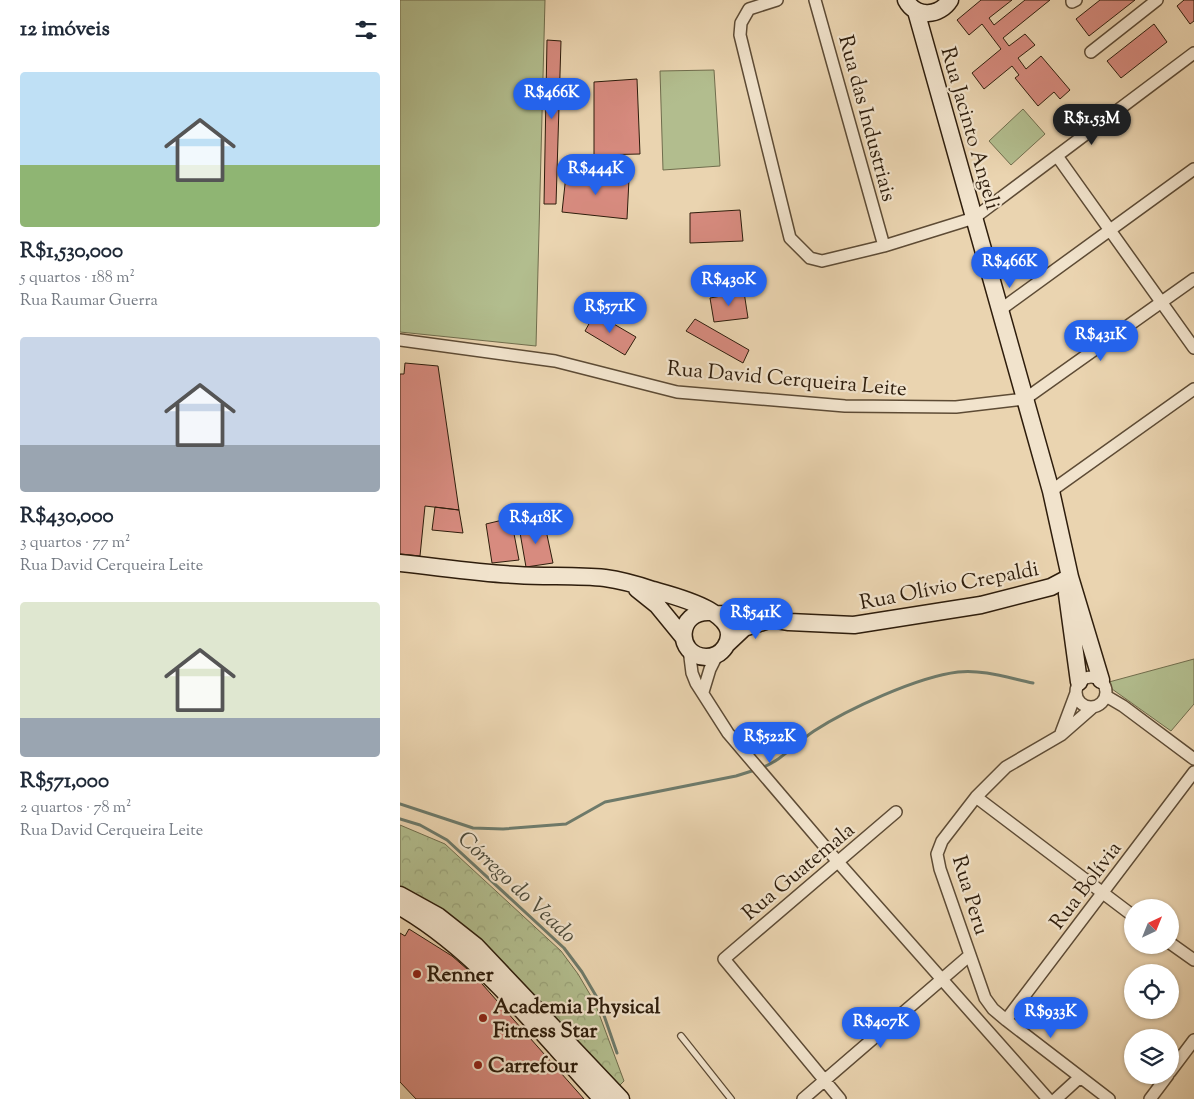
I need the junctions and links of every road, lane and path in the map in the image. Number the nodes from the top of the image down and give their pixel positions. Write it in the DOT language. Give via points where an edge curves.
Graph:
graph roads {
  1 [pos="777,0"];
  2 [pos="815,0"];
  3 [pos="950,0"];
  4 [pos="1072,0"];
  5 [pos="1076,0"];
  6 [pos="1156,0"];
  7 [pos="911,5"];
  8 [pos="1090,52"];
  9 [pos="1194,53"];
  10 [pos="1057,156"];
  11 [pos="1194,169"];
  12 [pos="974,218"];
  13 [pos="1110,230"];
  14 [pos="884,246"];
  15 [pos="1194,279"];
  16 [pos="1162,303"];
  17 [pos="1000,310"];
  18 [pos="400,340"];
  19 [pos="1194,348"];
  20 [pos="1194,389"];
  21 [pos="1025,399"];
  22 [pos="1051,491"];
  23 [pos="400,563"];
  24 [pos="1070,577"];
  25 [pos="629,584"];
  26 [pos="713,613"];
  27 [pos="774,619"];
  28 [pos="686,644"];
  29 [pos="722,649"];
  30 [pos="1101,680"];
  31 [pos="1078,688"];
  32 [pos="703,692"];
  33 [pos="1106,696"];
  34 [pos="1093,707"];
  35 [pos="1061,735"];
  36 [pos="1194,759"];
  37 [pos="1194,772"];
  38 [pos="976,797"];
  39 [pos="896,812"];
  40 [pos="838,862"];
  41 [pos="1103,894"];
  42 [pos="400,895"];
  43 [pos="400,907"];
  44 [pos="1124,909"];
  45 [pos="1179,949"];
  46 [pos="970,955"];
  47 [pos="1194,960"];
  48 [pos="484,963"];
  49 [pos="498,978"];
  50 [pos="942,978"];
  51 [pos="1006,1020"];
  52 [pos="680,1036"];
  53 [pos="1194,1040"];
  54 [pos="1179,1060"];
  55 [pos="1080,1078"];
  56 [pos="825,1081"];
  57 [pos="1161,1084"];
  58 [pos="602,1099"];
  59 [pos="621,1099"];
  60 [pos="731,1099"];
  61 [pos="803,1099"];
  62 [pos="840,1099"];
  63 [pos="1048,1099"];
  64 [pos="1056,1099"];
  65 [pos="1109,1099"];
  66 [pos="1150,1099"];
  1 -- 14 [label="street" via="750,8 741,23 740,35 790,238 810,258 822,262"];
  2 -- 14 [label="street, Rua das Industriais"];
  3 -- 7 [label="street" via="944,9 935,13 925,14"];
  4 -- 5 [label="street"];
  6 -- 8 [label="street"];
  7 -- 12 [label="street, Rua Jacinto Angeli"];
  9 -- 10 [label="street"];
  10 -- 12 [label="street"];
  10 -- 13 [label="street"];
  11 -- 13 [label="street"];
  12 -- 14 [label="street"];
  12 -- 17 [label="street, Rua Jacinto Angeli"];
  13 -- 16 [label="street"];
  13 -- 17 [label="street"];
  15 -- 16 [label="street"];
  16 -- 19 [label="street"];
  16 -- 21 [label="street"];
  17 -- 21 [label="street, Rua Jacinto Angeli"];
  18 -- 21 [label="street, Rua David Cerqueira Leite" via="555,361 677,392 908,408 956,407"];
  20 -- 22 [label="street"];
  21 -- 22 [label="street, Rua Jacinto Angeli"];
  22 -- 24 [label="street, Rua Jacinto Angeli"];
  23 -- 25 [label="street, Rua Olívio Crepaldi" via="516,575 606,578"];
  24 -- 27 [label="street, Rua Olívio Crepaldi" via="1051,587 981,605 854,625"];
  24 -- 30 [label="street, Rua Jacinto Angeli"];
  24 -- 31 [label="street, Rua Jacinto Angeli" via="1067,593"];
  25 -- 26 [label="street, Rua Olívio Crepaldi" via="693,602"];
  25 -- 28 [label="street, Rua Olívio Crepaldi" via="657,605"];
  26 -- 27 [label="street, Rua Olívio Crepaldi"];
  26 -- 28 [label="street" via="704,611 692,616 684,627"];
  26 -- 29 [label="street" via="722,618 728,628"];
  27 -- 29 [label="street, Rua Olívio Crepaldi" via="744,628"];
  28 -- 29 [label="street" via="704,657"];
  28 -- 32 [label="street" via="692,673"];
  29 -- 32 [label="street" via="710,669"];
  30 -- 31 [label="street" via="1090,676"];
  30 -- 33 [label="street" via="1107,690"];
  31 -- 34 [label="street" via="1081,704"];
  31 -- 35 [label="street"];
  32 -- 40 [label="street" via="717,718 740,748"];
  33 -- 34 [label="street" via="1103,702"];
  33 -- 36 [label="street"];
  34 -- 35 [label="street, Rua Peru"];
  35 -- 38 [label="street, Rua Peru" via="1006,767"];
  37 -- 41 [label="street, Rua Bolívia"];
  38 -- 41 [label="street"];
  38 -- 46 [label="street, Rua Peru" via="942,841 937,854"];
  39 -- 40 [label="street, Rua Guatemala"];
  40 -- 50 [label="street"];
  40 -- 56 [label="street, Rua Guatemala" via="724,959"];
  41 -- 44 [label="street"];
  41 -- 51 [label="street, Rua Bolívia"];
  42 -- 48 [label="street" via="438,916"];
  43 -- 48 [label="street"];
  45 -- 47 [label="street"];
  46 -- 50 [label="street"];
  46 -- 51 [label="street, Rua Peru" via="985,998"];
  48 -- 49 [label="street"];
  49 -- 58 [label="street"];
  49 -- 59 [label="street"];
  50 -- 56 [label="street"];
  50 -- 63 [label="street"];
  51 -- 55 [label="street, Rua Peru"];
  52 -- 60 [label="lane"];
  53 -- 54 [label="street"];
  55 -- 64 [label="street"];
  55 -- 65 [label="street, Rua Peru"];
  56 -- 61 [label="street"];
  56 -- 62 [label="street"];
  57 -- 66 [label="street"];
}
